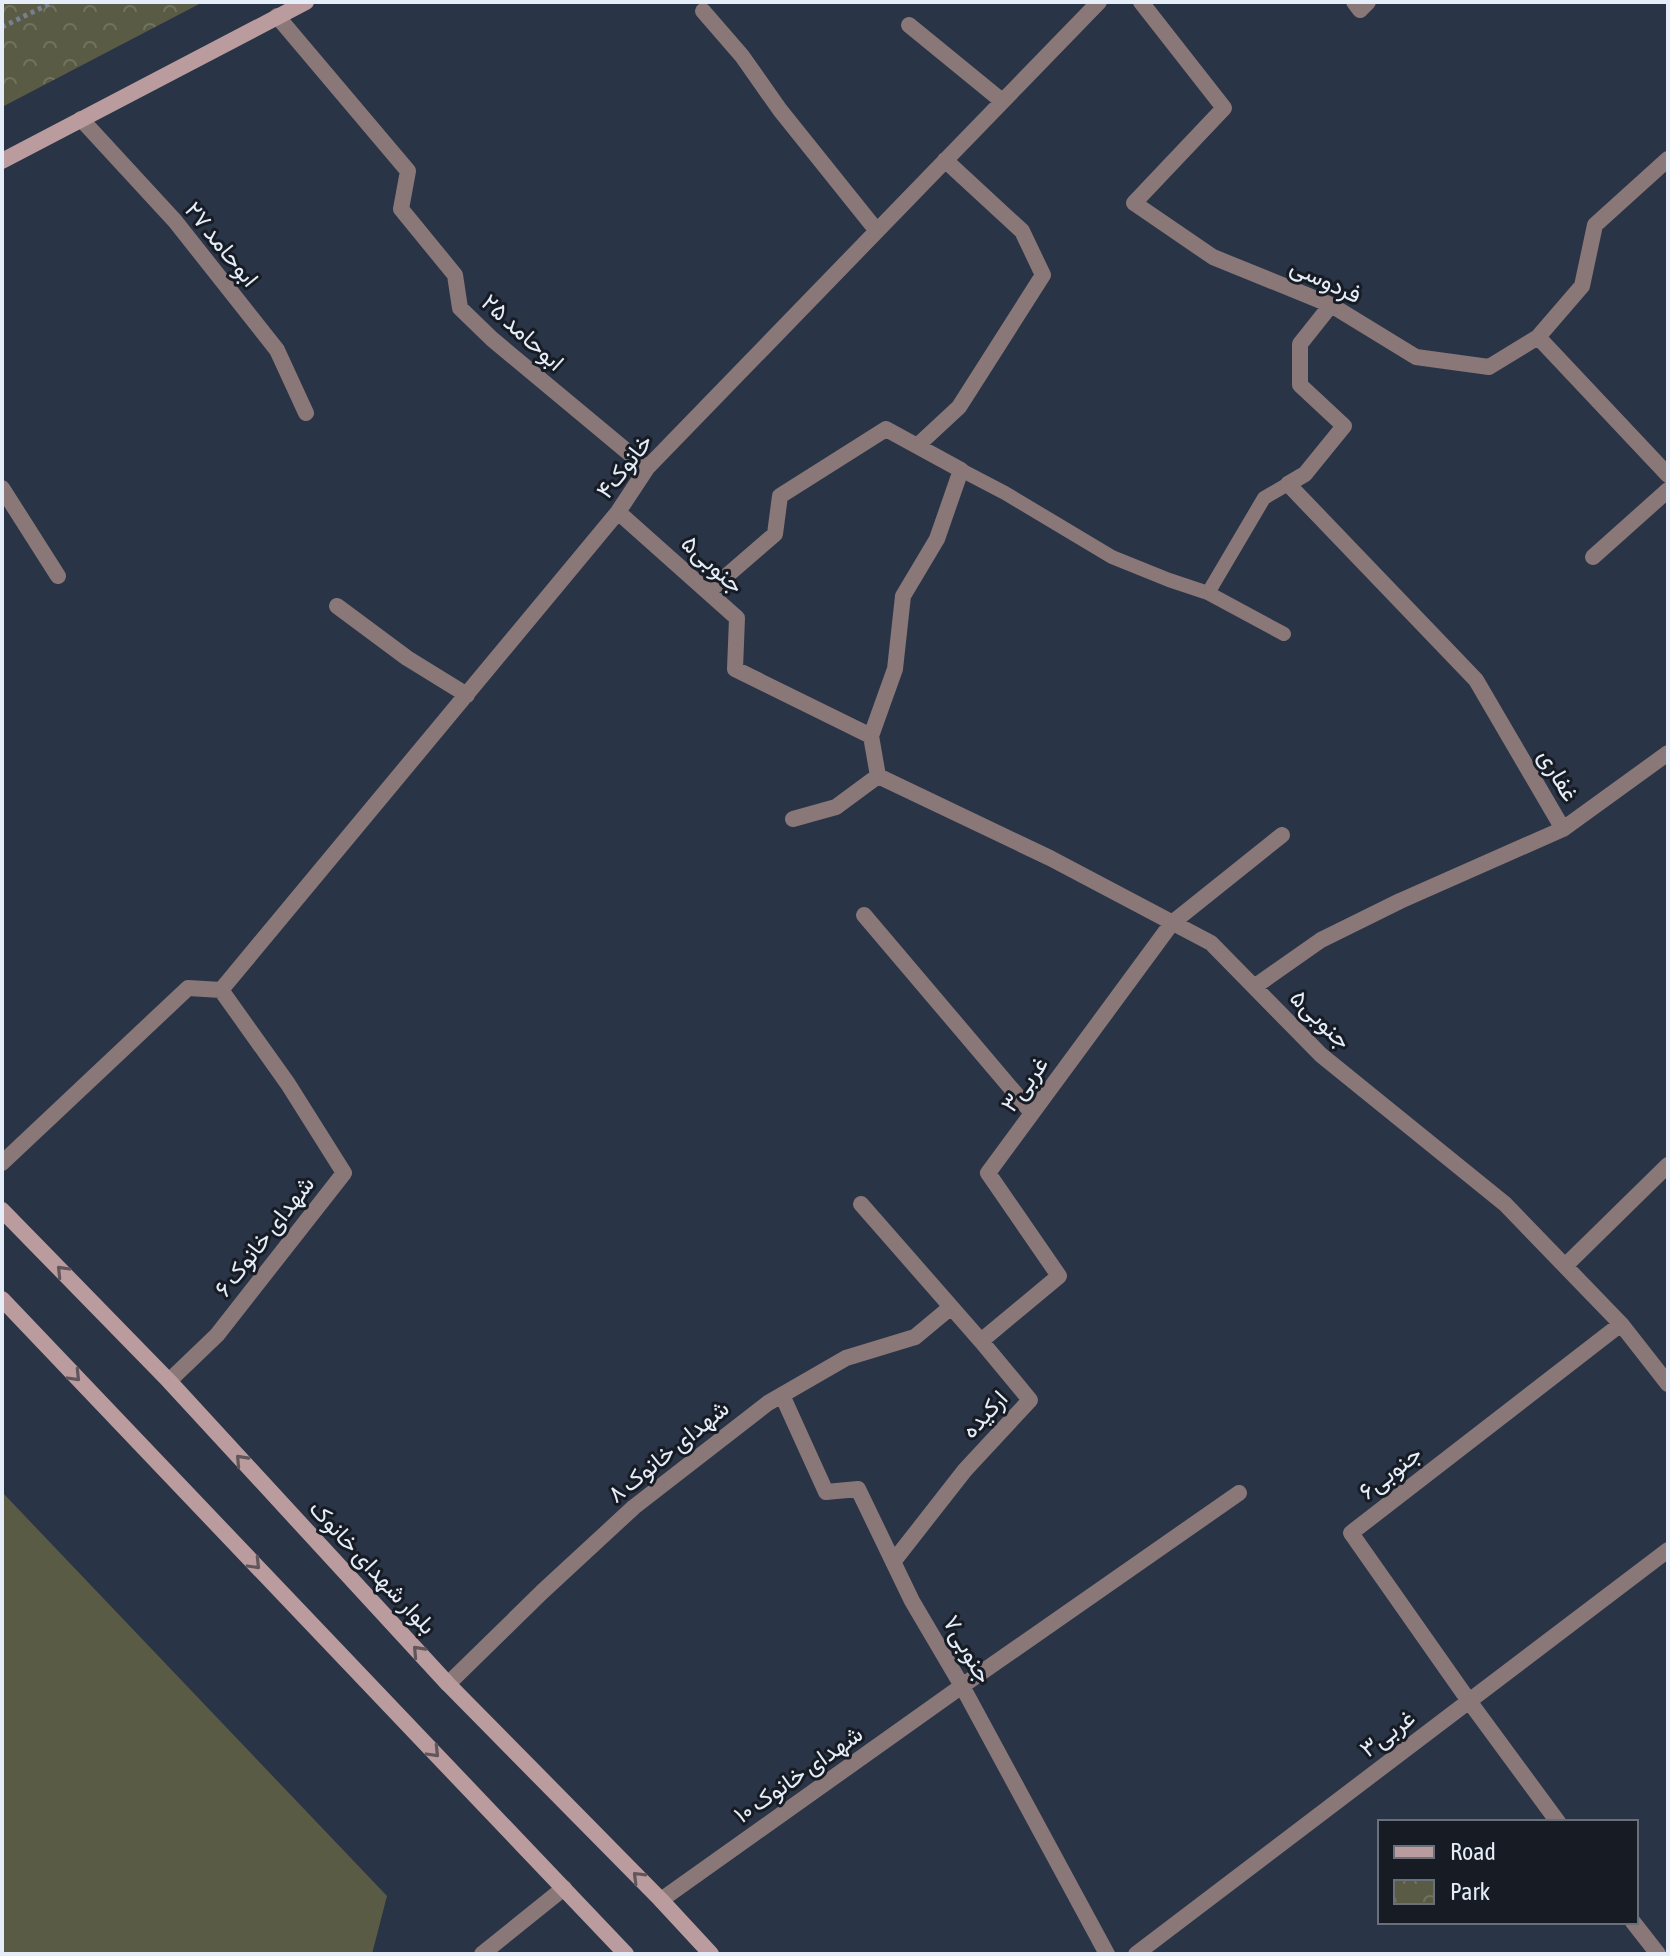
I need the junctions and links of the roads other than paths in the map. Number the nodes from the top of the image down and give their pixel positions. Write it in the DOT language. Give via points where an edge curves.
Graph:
graph roads {
  1 [pos="306,2"];
  2 [pos="1099,2"];
  3 [pos="1141,2"];
  4 [pos="1354,2"];
  5 [pos="1368,2"];
  6 [pos="703,11"];
  7 [pos="277,16"];
  8 [pos="909,25"];
  9 [pos="1002,101"];
  10 [pos="81,119"];
  11 [pos="1668,159"];
  12 [pos="945,160"];
  13 [pos="2,161"];
  14 [pos="877,231"];
  15 [pos="1331,305"];
  16 [pos="1538,337"];
  17 [pos="306,413"];
  18 [pos="917,446"];
  19 [pos="647,468"];
  20 [pos="961,470"];
  21 [pos="1668,475"];
  22 [pos="1288,484"];
  23 [pos="2,488"];
  24 [pos="1668,490"];
  25 [pos="618,512"];
  26 [pos="1593,557"];
  27 [pos="58,576"];
  28 [pos="708,592"];
  29 [pos="1208,593"];
  30 [pos="337,606"];
  31 [pos="1284,634"];
  32 [pos="467,695"];
  33 [pos="871,736"];
  34 [pos="1668,753"];
  35 [pos="878,776"];
  36 [pos="793,819"];
  37 [pos="1563,829"];
  38 [pos="1282,835"];
  39 [pos="864,915"];
  40 [pos="1172,923"];
  41 [pos="1254,987"];
  42 [pos="221,990"];
  43 [pos="1032,1113"];
  44 [pos="2,1163"];
  45 [pos="1668,1165"];
  46 [pos="861,1204"];
  47 [pos="2,1210"];
  48 [pos="1565,1266"];
  49 [pos="2,1299"];
  50 [pos="951,1307"];
  51 [pos="1621,1324"];
  52 [pos="981,1341"];
  53 [pos="169,1381"];
  54 [pos="1668,1384"];
  55 [pos="782,1395"];
  56 [pos="1239,1493"];
  57 [pos="1668,1550"];
  58 [pos="893,1562"];
  59 [pos="448,1684"];
  60 [pos="962,1686"];
  61 [pos="1469,1701"];
  62 [pos="1553,1820"];
  63 [pos="564,1888"];
  64 [pos="661,1900"];
  65 [pos="1635,1924"];
  66 [pos="482,1954"];
  67 [pos="626,1954"];
  68 [pos="711,1954"];
  69 [pos="1107,1954"];
  70 [pos="1136,1954"];
  71 [pos="1658,1954"];
  1 -- 7 [label="main road"];
  2 -- 9 [label="street, خانوک۴"];
  3 -- 15 [label="street, فردوسی" via="1224,108 1134,203 1213,257"];
  4 -- 5 [label="street" via="1360,10"];
  6 -- 14 [label="street"];
  7 -- 10 [label="main road"];
  7 -- 19 [label="street, ابوحامد ۲۵" via="408,171 401,209 455,275 460,308"];
  8 -- 9 [label="street"];
  9 -- 12 [label="street, خانوک۴"];
  10 -- 13 [label="main road"];
  10 -- 17 [label="street, ابوحامد ۲۷" via="175,221 277,350"];
  11 -- 16 [label="street, فردوسی" via="1595,225 1582,286"];
  12 -- 14 [label="street, خانوک۴"];
  12 -- 18 [label="street" via="1022,231 1043,275 959,407"];
  14 -- 19 [label="street, خانوک۴"];
  15 -- 16 [label="street, فردوسی" via="1416,357 1489,367"];
  15 -- 22 [label="street" via="1300,344 1300,385 1344,426 1305,474"];
  16 -- 21 [label="street"];
  18 -- 20 [label="street"];
  18 -- 28 [label="street" via="886,429 780,496 775,534"];
  19 -- 25 [label="street, خانوک۴"];
  20 -- 29 [label="lane" via="1112,557"];
  20 -- 33 [label="street" via="937,539 903,596 895,669"];
  22 -- 29 [label="lane" via="1264,498"];
  22 -- 37 [label="street, غفاری" via="1476,680"];
  23 -- 27 [label="street"];
  24 -- 26 [label="street"];
  25 -- 28 [label="street, جنوبی۵"];
  25 -- 32 [label="street, خانوک۴"];
  28 -- 33 [label="street, جنوبی۵" via="737,618 735,669"];
  29 -- 31 [label="lane"];
  30 -- 32 [label="street"];
  32 -- 42 [label="street, خانوک۴"];
  33 -- 35 [label="street"];
  34 -- 37 [label="street"];
  35 -- 36 [label="street" via="836,807"];
  35 -- 40 [label="street, جنوبی۵"];
  37 -- 41 [label="street, غفاری" via="1321,940"];
  38 -- 40 [label="street, غربی۳"];
  39 -- 43 [label="street"];
  40 -- 41 [label="street, جنوبی۵" via="1211,943"];
  40 -- 43 [label="street, غربی۳"];
  41 -- 48 [label="street, جنوبی۵" via="1321,1055 1505,1204"];
  42 -- 44 [label="street" via="188,988"];
  42 -- 53 [label="street, شهدای خانوک ۶" via="344,1173 217,1335"];
  43 -- 52 [label="street, غربی۳" via="988,1173 1059,1276"];
  45 -- 48 [label="street"];
  46 -- 50 [label="street"];
  53 -- 47 [label="main road, بلوار شهدای خانوک, one-way"];
  48 -- 51 [label="street, جنوبی۵"];
  49 -- 63 [label="main road, one-way"];
  50 -- 52 [label="street"];
  50 -- 55 [label="street, شهدای خانوک ۸" via="915,1337 846,1358"];
  51 -- 54 [label="street, جنوبی۵"];
  51 -- 61 [label="street, جنوبی۶" via="1351,1533"];
  52 -- 58 [label="street, ارکیده" via="1030,1400 965,1470"];
  59 -- 53 [label="main road, بلوار شهدای خانوک, one-way"];
  55 -- 58 [label="street, جنوبی۷" via="826,1492 858,1489"];
  55 -- 59 [label="street, شهدای خانوک ۸" via="634,1507"];
  56 -- 60 [label="street, شهدای خانوک ۱۰"];
  57 -- 61 [label="street, غربی۳"];
  58 -- 60 [label="street, جنوبی۷"];
  64 -- 59 [label="main road, بلوار شهدای خانوک, one-way"];
  60 -- 64 [label="street, شهدای خانوک ۱۰"];
  60 -- 69 [label="street, جنوبی۷"];
  61 -- 62 [label="street"];
  61 -- 70 [label="street, غربی۳"];
  63 -- 66 [label="street"];
  63 -- 67 [label="main road"];
  64 -- 68 [label="main road, بلوار شهدای خانوک"];
  65 -- 71 [label="street"];
}
